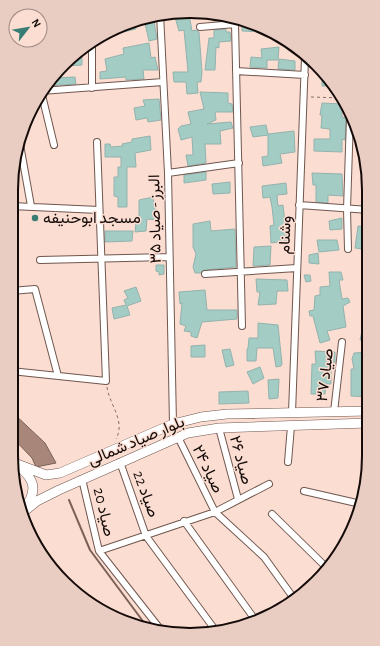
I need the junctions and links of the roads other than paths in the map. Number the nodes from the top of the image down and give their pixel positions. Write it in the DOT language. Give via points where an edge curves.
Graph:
graph roads {
  1 [pos="160,20"];
  2 [pos="200,27"];
  3 [pos="92,49"];
  4 [pos="305,63"];
  5 [pos="236,71"];
  6 [pos="305,75"];
  7 [pos="164,82"];
  8 [pos="92,88"];
  9 [pos="50,90"];
  10 [pos="43,100"];
  11 [pos="350,126"];
  12 [pos="97,142"];
  13 [pos="54,145"];
  14 [pos="22,154"];
  15 [pos="239,163"];
  16 [pos="168,173"];
  17 [pos="299,205"];
  18 [pos="18,206"];
  19 [pos="31,206"];
  20 [pos="347,209"];
  21 [pos="99,210"];
  22 [pos="362,210"];
  23 [pos="348,249"];
  24 [pos="168,257"];
  25 [pos="101,258"];
  26 [pos="40,260"];
  27 [pos="297,268"];
  28 [pos="241,272"];
  29 [pos="204,274"];
  30 [pos="18,290"];
  31 [pos="242,326"];
  32 [pos="342,342"];
  33 [pos="18,372"];
  34 [pos="58,376"];
  35 [pos="362,411"];
  36 [pos="334,412"];
  37 [pos="292,413"];
  38 [pos="362,423"];
  39 [pos="173,424"];
  40 [pos="291,426"];
  41 [pos="219,428"];
  42 [pos="178,437"];
  43 [pos="120,462"];
  44 [pos="288,462"];
  45 [pos="18,464"];
  46 [pos="18,465"];
  47 [pos="82,480"];
  48 [pos="269,484"];
  49 [pos="304,491"];
  50 [pos="238,499"];
  51 [pos="356,503"];
  52 [pos="26,507"];
  53 [pos="27,509"];
  54 [pos="215,512"];
  55 [pos="272,514"];
  56 [pos="184,521"];
  57 [pos="146,536"];
  58 [pos="99,551"];
  59 [pos="323,564"];
  60 [pos="291,595"];
  61 [pos="253,616"];
  62 [pos="157,625"];
  63 [pos="213,627"];
  1 -- 7 [label="street, البرز - صیاد ۳۵"];
  2 -- 5 [label="street" via="235,24"];
  3 -- 8 [label="street"];
  4 -- 6 [label="street, وشنام"];
  5 -- 6 [label="street"];
  5 -- 15 [label="street"];
  6 -- 17 [label="street, وشنام"];
  7 -- 8 [label="street"];
  7 -- 16 [label="street, البرز - صیاد ۳۵"];
  8 -- 9 [label="street"];
  10 -- 13 [label="street"];
  11 -- 20 [label="street"];
  12 -- 21 [label="street"];
  14 -- 19 [label="street"];
  15 -- 16 [label="street"];
  15 -- 28 [label="street"];
  16 -- 24 [label="street, البرز - صیاد ۳۵"];
  17 -- 20 [label="street"];
  17 -- 27 [label="street, وشنام"];
  18 -- 19 [label="street"];
  19 -- 21 [label="street"];
  20 -- 22 [label="street"];
  20 -- 23 [label="street"];
  21 -- 25 [label="street"];
  24 -- 25 [label="street"];
  24 -- 39 [label="street, البرز - صیاد ۳۵"];
  25 -- 26 [label="street"];
  25 -- 34 [label="street" via="106,381"];
  27 -- 28 [label="street"];
  27 -- 37 [label="street, وشنام"];
  28 -- 29 [label="street"];
  28 -- 31 [label="street"];
  30 -- 34 [label="street" via="35,289"];
  32 -- 36 [label="street, صیاد ۳۷"];
  33 -- 34 [label="street"];
  35 -- 36 [label="main road, بلوار صیاد شمالی"];
  36 -- 37 [label="main road, بلوار صیاد شمالی"];
  37 -- 39 [label="main road, بلوار صیاد شمالی" via="220,415"];
  38 -- 40 [label="main road, بلوار صیاد شمالی"];
  39 -- 45 [label="main road, بلوار صیاد شمالی" via="60,473 46,475"];
  40 -- 41 [label="main road, بلوار صیاد شمالی"];
  40 -- 44 [label="street"];
  41 -- 42 [label="main road, بلوار صیاد شمالی"];
  41 -- 50 [label="street, صیاد ۲۶"];
  42 -- 43 [label="main road, بلوار صیاد شمالی"];
  42 -- 54 [label="street, صیاد ۲۴"];
  43 -- 47 [label="main road, بلوار صیاد شمالی"];
  43 -- 57 [label="street, صیاد 22"];
  46 -- 52 [label="main road" via="27,472 33,486 31,499"];
  47 -- 53 [label="main road, بلوار صیاد شمالی" via="37,501"];
  47 -- 58 [label="street, صیاد 20"];
  48 -- 50 [label="street"];
  49 -- 51 [label="street"];
  50 -- 54 [label="street"];
  54 -- 56 [label="street"];
  54 -- 60 [label="street" via="264,557"];
  55 -- 59 [label="street"];
  56 -- 57 [label="street"];
  56 -- 61 [label="street"];
  57 -- 58 [label="street"];
  57 -- 63 [label="street, صیاد 22"];
  58 -- 62 [label="street"];
}
